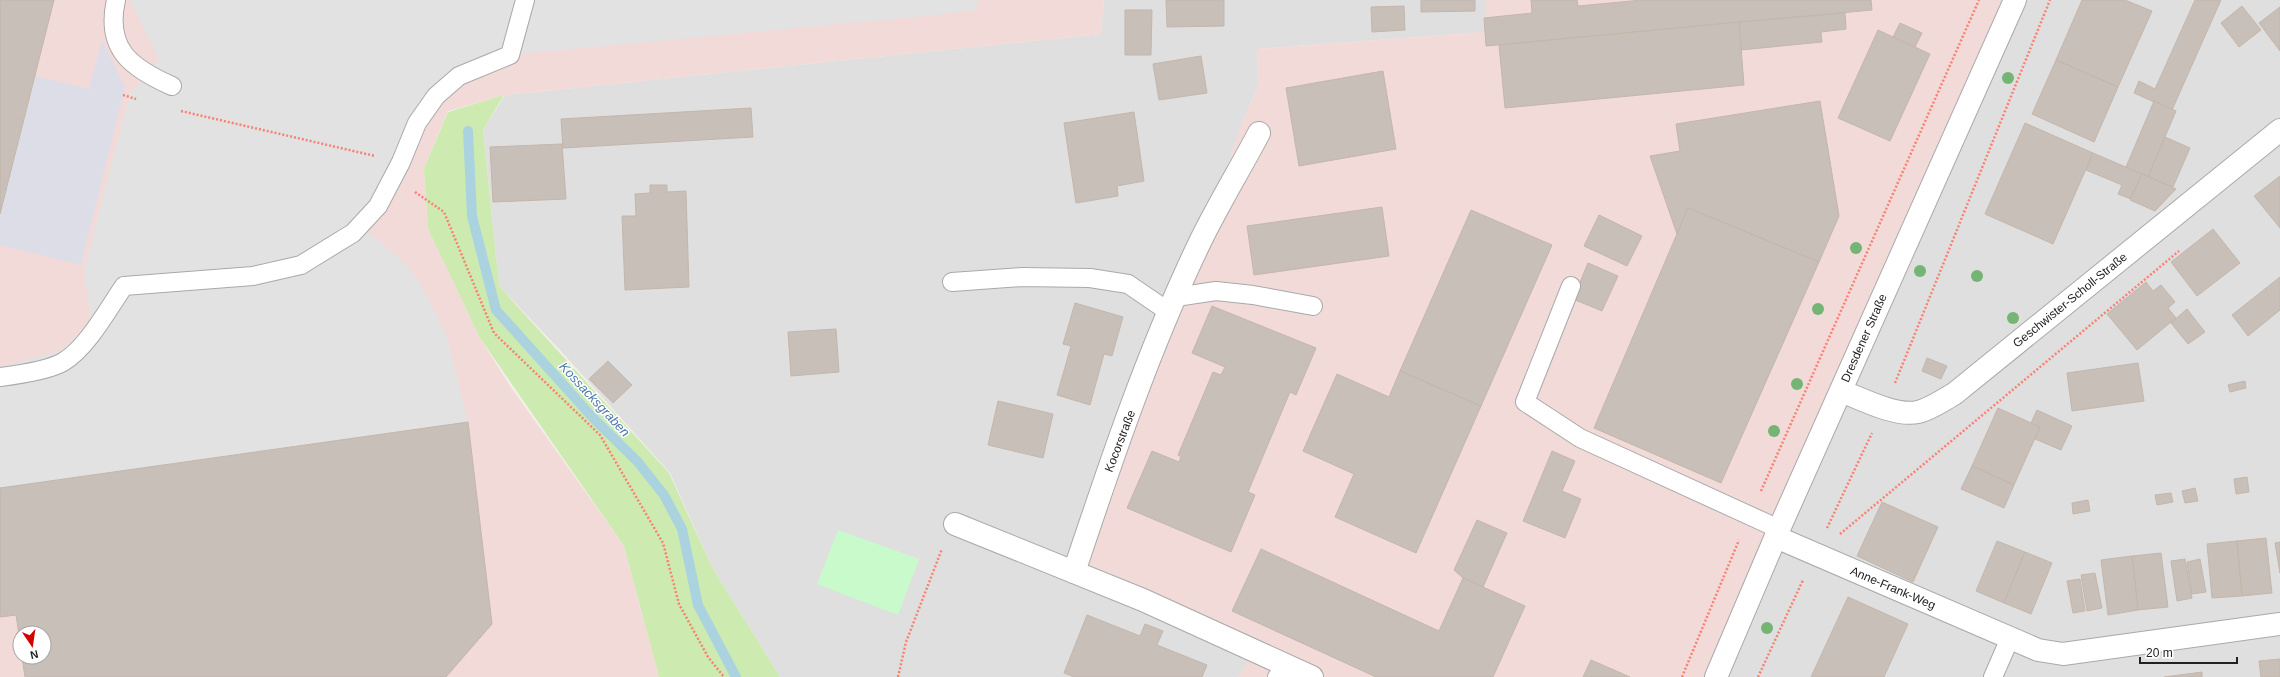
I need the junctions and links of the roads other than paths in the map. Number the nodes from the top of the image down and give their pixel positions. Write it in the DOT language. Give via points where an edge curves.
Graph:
graph roads {
  1 [pos="116,0"];
  2 [pos="525,0"];
  3 [pos="2015,0"];
  4 [pos="172,86"];
  5 [pos="2280,130"];
  6 [pos="1259,133"];
  7 [pos="952,282"];
  8 [pos="1571,286"];
  9 [pos="1172,304"];
  10 [pos="1312,306"];
  11 [pos="0,377"];
  12 [pos="1841,391"];
  13 [pos="955,524"];
  14 [pos="1778,533"];
  15 [pos="1074,572"];
  16 [pos="2280,624"];
  17 [pos="2010,638"];
  18 [pos="1282,671"];
  19 [pos="1312,677"];
  20 [pos="1716,677"];
  21 [pos="1993,677"];
  1 -- 4 [label="lane" via="112,19 117,39 128,61 147,75"];
  2 -- 11 [label="lane" via="510,55 459,76 436,96 417,123 378,206 353,233 301,265 253,276 124,286 88,338 62,362 20,375"];
  3 -- 12 [label="street, Dresdener Straße"];
  5 -- 12 [label="street, Geschwister-Scholl-Straße" via="1954,394 1934,406 1918,412 1900,413"];
  6 -- 9 [label="street, Kocorstraße" via="1201,242"];
  7 -- 9 [label="lane" via="1022,277 1090,278 1128,284"];
  8 -- 14 [label="lane" via="1525,402 1580,438 1750,516"];
  9 -- 10 [label="lane" via="1216,291"];
  9 -- 15 [label="street, Kocorstraße" via="1109,467"];
  12 -- 14 [label="street, Dresdener Straße"];
  13 -- 15 [label="street"];
  14 -- 17 [label="street, Anne-Frank-Weg" via="1815,554"];
  14 -- 20 [label="street, Dresdener Straße"];
  15 -- 18 [label="street" via="1143,600"];
  16 -- 17 [label="street, Anne-Frank-Weg" via="2064,654 2038,650"];
  17 -- 21 [label="lane"];
  18 -- 19 [label="street"];
}
